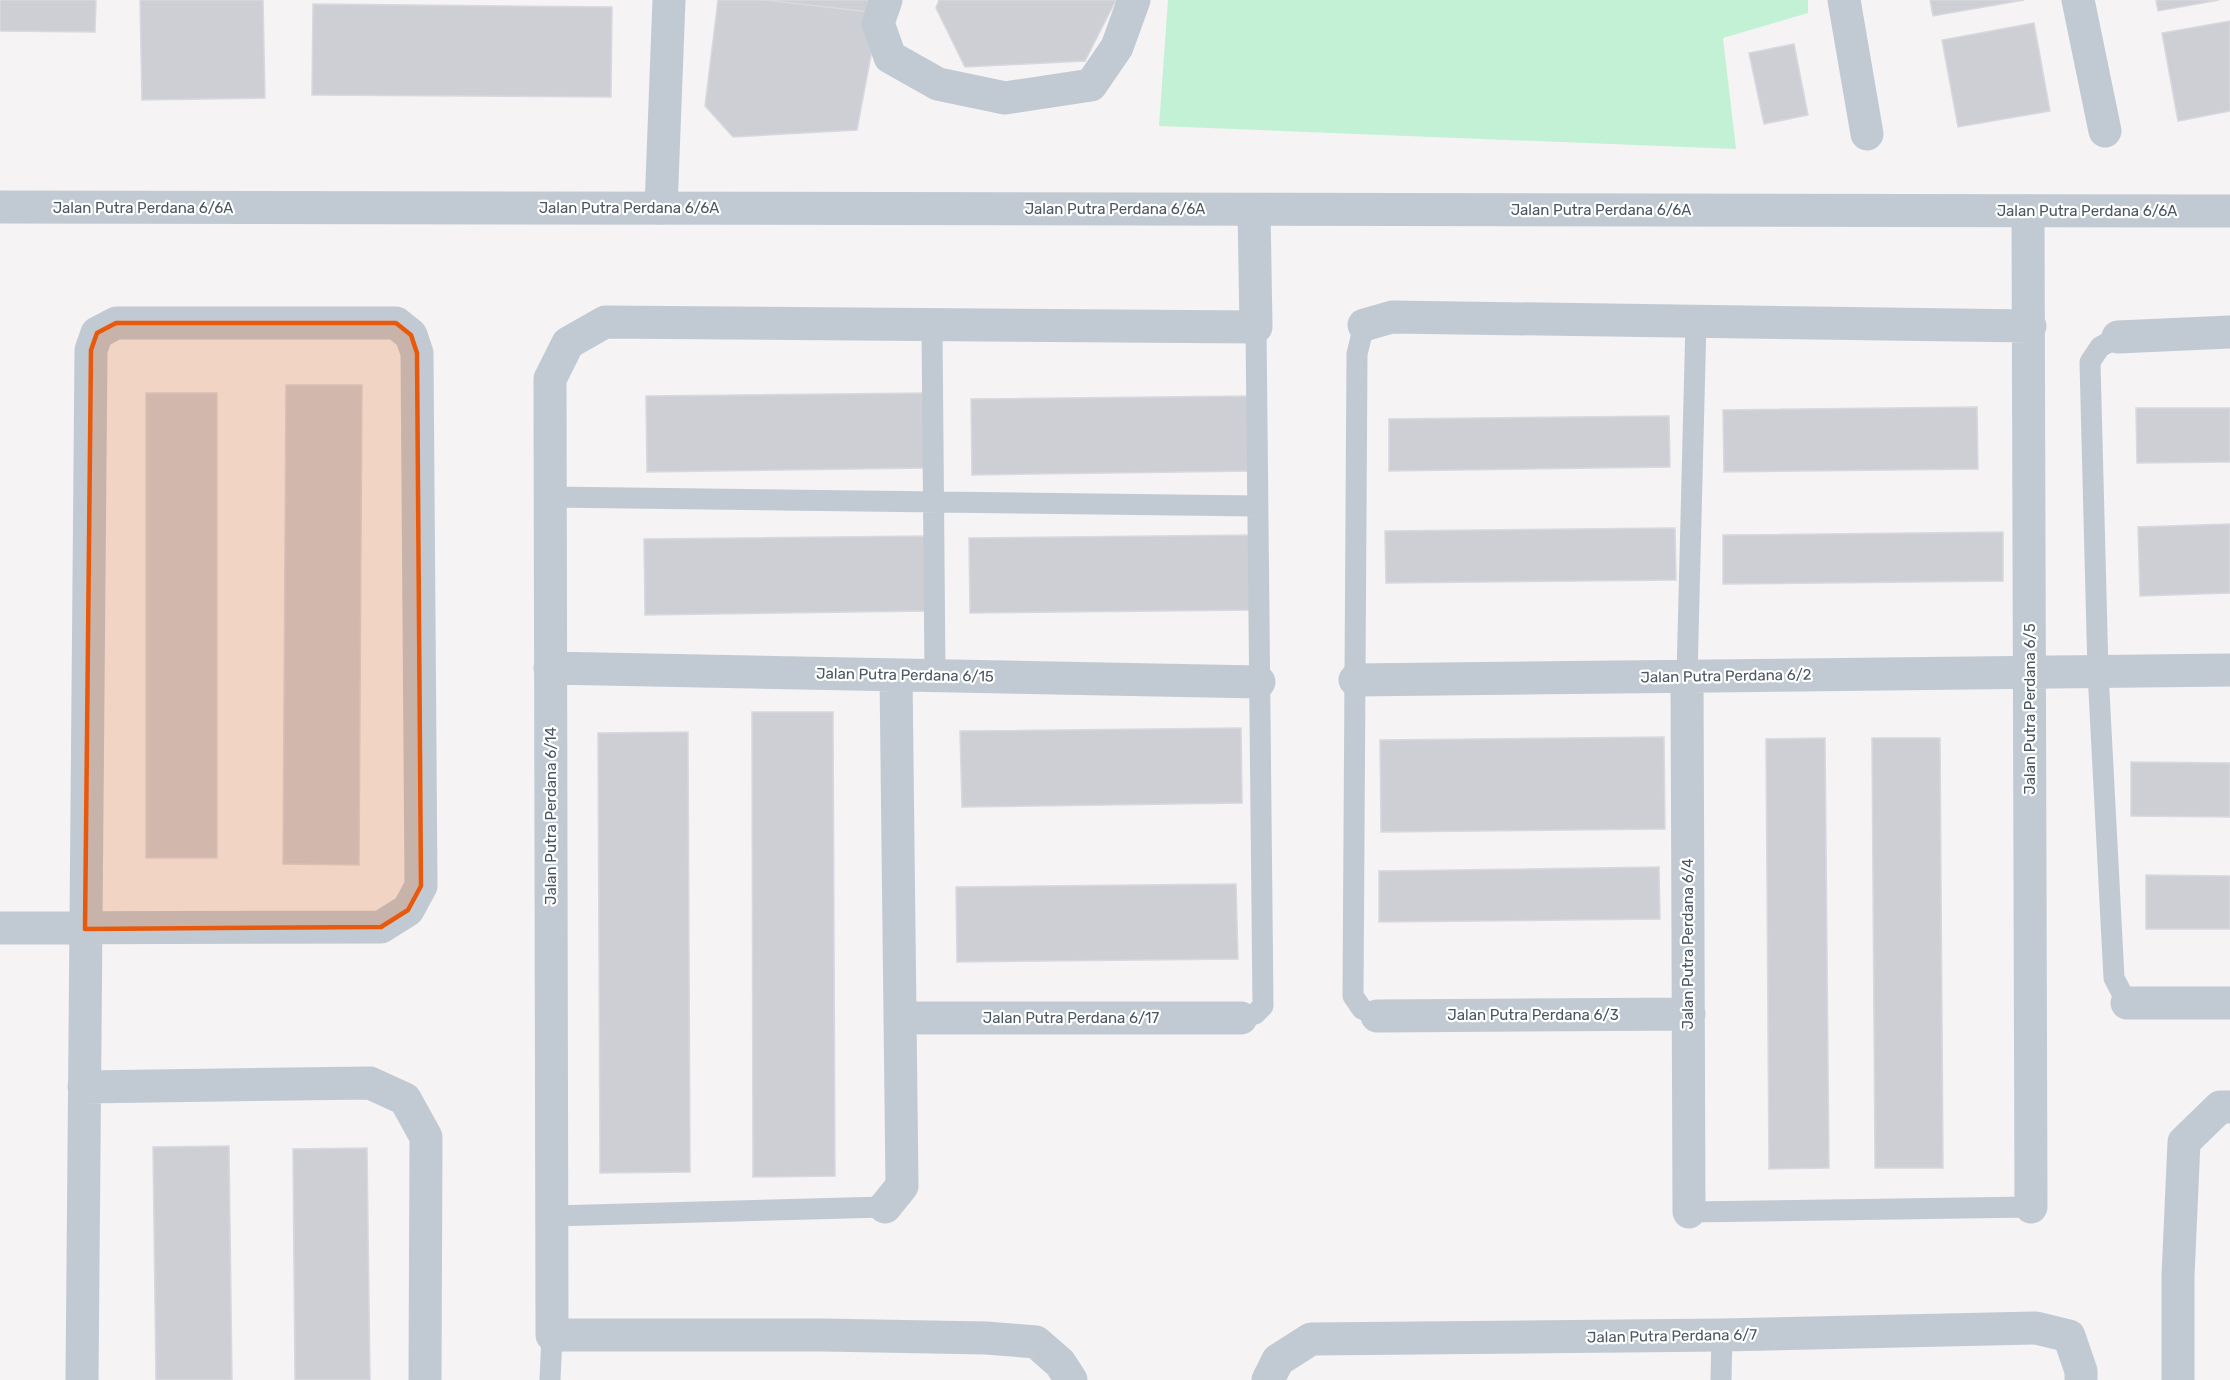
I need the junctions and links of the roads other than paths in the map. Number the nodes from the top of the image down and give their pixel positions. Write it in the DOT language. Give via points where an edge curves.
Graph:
graph roads {
  1 [pos="669,0"];
  2 [pos="1134,0"];
  3 [pos="1844,0"];
  4 [pos="2078,0"];
  5 [pos="882,12"];
  6 [pos="2105,131"];
  7 [pos="1867,135"];
  8 [pos="0,207"];
  9 [pos="661,208"];
  10 [pos="1254,210"];
  11 [pos="2028,211"];
  12 [pos="2230,211"];
  13 [pos="1696,321"];
  14 [pos="1364,325"];
  15 [pos="932,326"];
  16 [pos="2030,326"];
  17 [pos="1256,327"];
  18 [pos="2230,332"];
  19 [pos="2118,337"];
  20 [pos="550,497"];
  21 [pos="934,501"];
  22 [pos="1257,506"];
  23 [pos="550,668"];
  24 [pos="2230,670"];
  25 [pos="2030,672"];
  26 [pos="2098,672"];
  27 [pos="896,675"];
  28 [pos="935,676"];
  29 [pos="1687,676"];
  30 [pos="1355,680"];
  31 [pos="1259,682"];
  32 [pos="0,928"];
  33 [pos="85,929"];
  34 [pos="2127,1003"];
  35 [pos="2230,1003"];
  36 [pos="1689,1014"];
  37 [pos="1377,1016"];
  38 [pos="900,1018"];
  39 [pos="1241,1018"];
  40 [pos="84,1087"];
  41 [pos="2230,1107"];
  42 [pos="885,1207"];
  43 [pos="2031,1208"];
  44 [pos="1689,1212"];
  45 [pos="552,1216"];
  46 [pos="552,1335"];
  47 [pos="1722,1335"];
  48 [pos="1273,1370"];
  49 [pos="82,1380"];
  50 [pos="425,1380"];
  51 [pos="550,1380"];
  52 [pos="1071,1380"];
  53 [pos="1721,1380"];
  54 [pos="2081,1380"];
  55 [pos="2178,1380"];
  1 -- 9 [label="street"];
  2 -- 5 [label="street" via="1117,47 1091,85 1005,98 938,84 890,57"];
  3 -- 7 [label="street"];
  4 -- 6 [label="street"];
  8 -- 9 [label="street, Jalan Putra Perdana 6/6A"];
  9 -- 10 [label="street, Jalan Putra Perdana 6/6A"];
  10 -- 11 [label="street, Jalan Putra Perdana 6/6A"];
  10 -- 17 [label="street"];
  11 -- 12 [label="street, Jalan Putra Perdana 6/6A"];
  11 -- 16 [label="street, Jalan Putra Perdana 6/5"];
  13 -- 14 [label="street" via="1392,317"];
  13 -- 16 [label="street"];
  13 -- 29 [label="lane"];
  14 -- 30 [label="lane" via="1357,354"];
  15 -- 17 [label="street"];
  15 -- 20 [label="street, Jalan Putra Perdana 6/14" via="605,322 568,343 550,380"];
  15 -- 21 [label="lane"];
  16 -- 25 [label="street, Jalan Putra Perdana 6/5"];
  17 -- 22 [label="lane"];
  18 -- 19 [label="street"];
  19 -- 26 [label="lane" via="2100,347 2090,362"];
  20 -- 21 [label="lane"];
  20 -- 23 [label="street, Jalan Putra Perdana 6/14"];
  21 -- 22 [label="lane"];
  21 -- 28 [label="lane"];
  22 -- 31 [label="lane"];
  23 -- 27 [label="street, Jalan Putra Perdana 6/15"];
  23 -- 45 [label="street, Jalan Putra Perdana 6/14"];
  24 -- 26 [label="street, Jalan Putra Perdana 6/2"];
  25 -- 26 [label="street, Jalan Putra Perdana 6/2"];
  25 -- 29 [label="street, Jalan Putra Perdana 6/2"];
  25 -- 43 [label="street, Jalan Putra Perdana 6/5"];
  26 -- 34 [label="lane" via="2114,978"];
  27 -- 28 [label="street, Jalan Putra Perdana 6/15"];
  27 -- 38 [label="street"];
  28 -- 31 [label="street, Jalan Putra Perdana 6/15"];
  29 -- 30 [label="street, Jalan Putra Perdana 6/2"];
  29 -- 36 [label="street, Jalan Putra Perdana 6/4"];
  30 -- 37 [label="lane" via="1353,996 1362,1009"];
  31 -- 39 [label="lane" via="1263,1006 1255,1014"];
  32 -- 33 [label="street"];
  33 -- 33 [label="street" via="381,927 408,910 421,886 417,353 411,335 396,323 116,323 97,333 90,350"];
  33 -- 40 [label="street"];
  34 -- 35 [label="street"];
  36 -- 37 [label="street, Jalan Putra Perdana 6/3"];
  36 -- 44 [label="street, Jalan Putra Perdana 6/4"];
  38 -- 39 [label="street, Jalan Putra Perdana 6/17"];
  38 -- 42 [label="street" via="902,1186"];
  40 -- 49 [label="street"];
  40 -- 50 [label="street" via="370,1083 405,1099 426,1137"];
  41 -- 55 [label="street" via="2220,1107 2184,1142"];
  42 -- 45 [label="lane"];
  43 -- 44 [label="lane"];
  45 -- 46 [label="street, Jalan Putra Perdana 6/14"];
  46 -- 51 [label="lane"];
  46 -- 52 [label="street" via="835,1335 1036,1342 1060,1363"];
  47 -- 48 [label="street, Jalan Putra Perdana 6/7" via="1311,1339"];
  47 -- 53 [label="lane"];
  47 -- 54 [label="street, Jalan Putra Perdana 6/7" via="2036,1328 2070,1336"];
}
